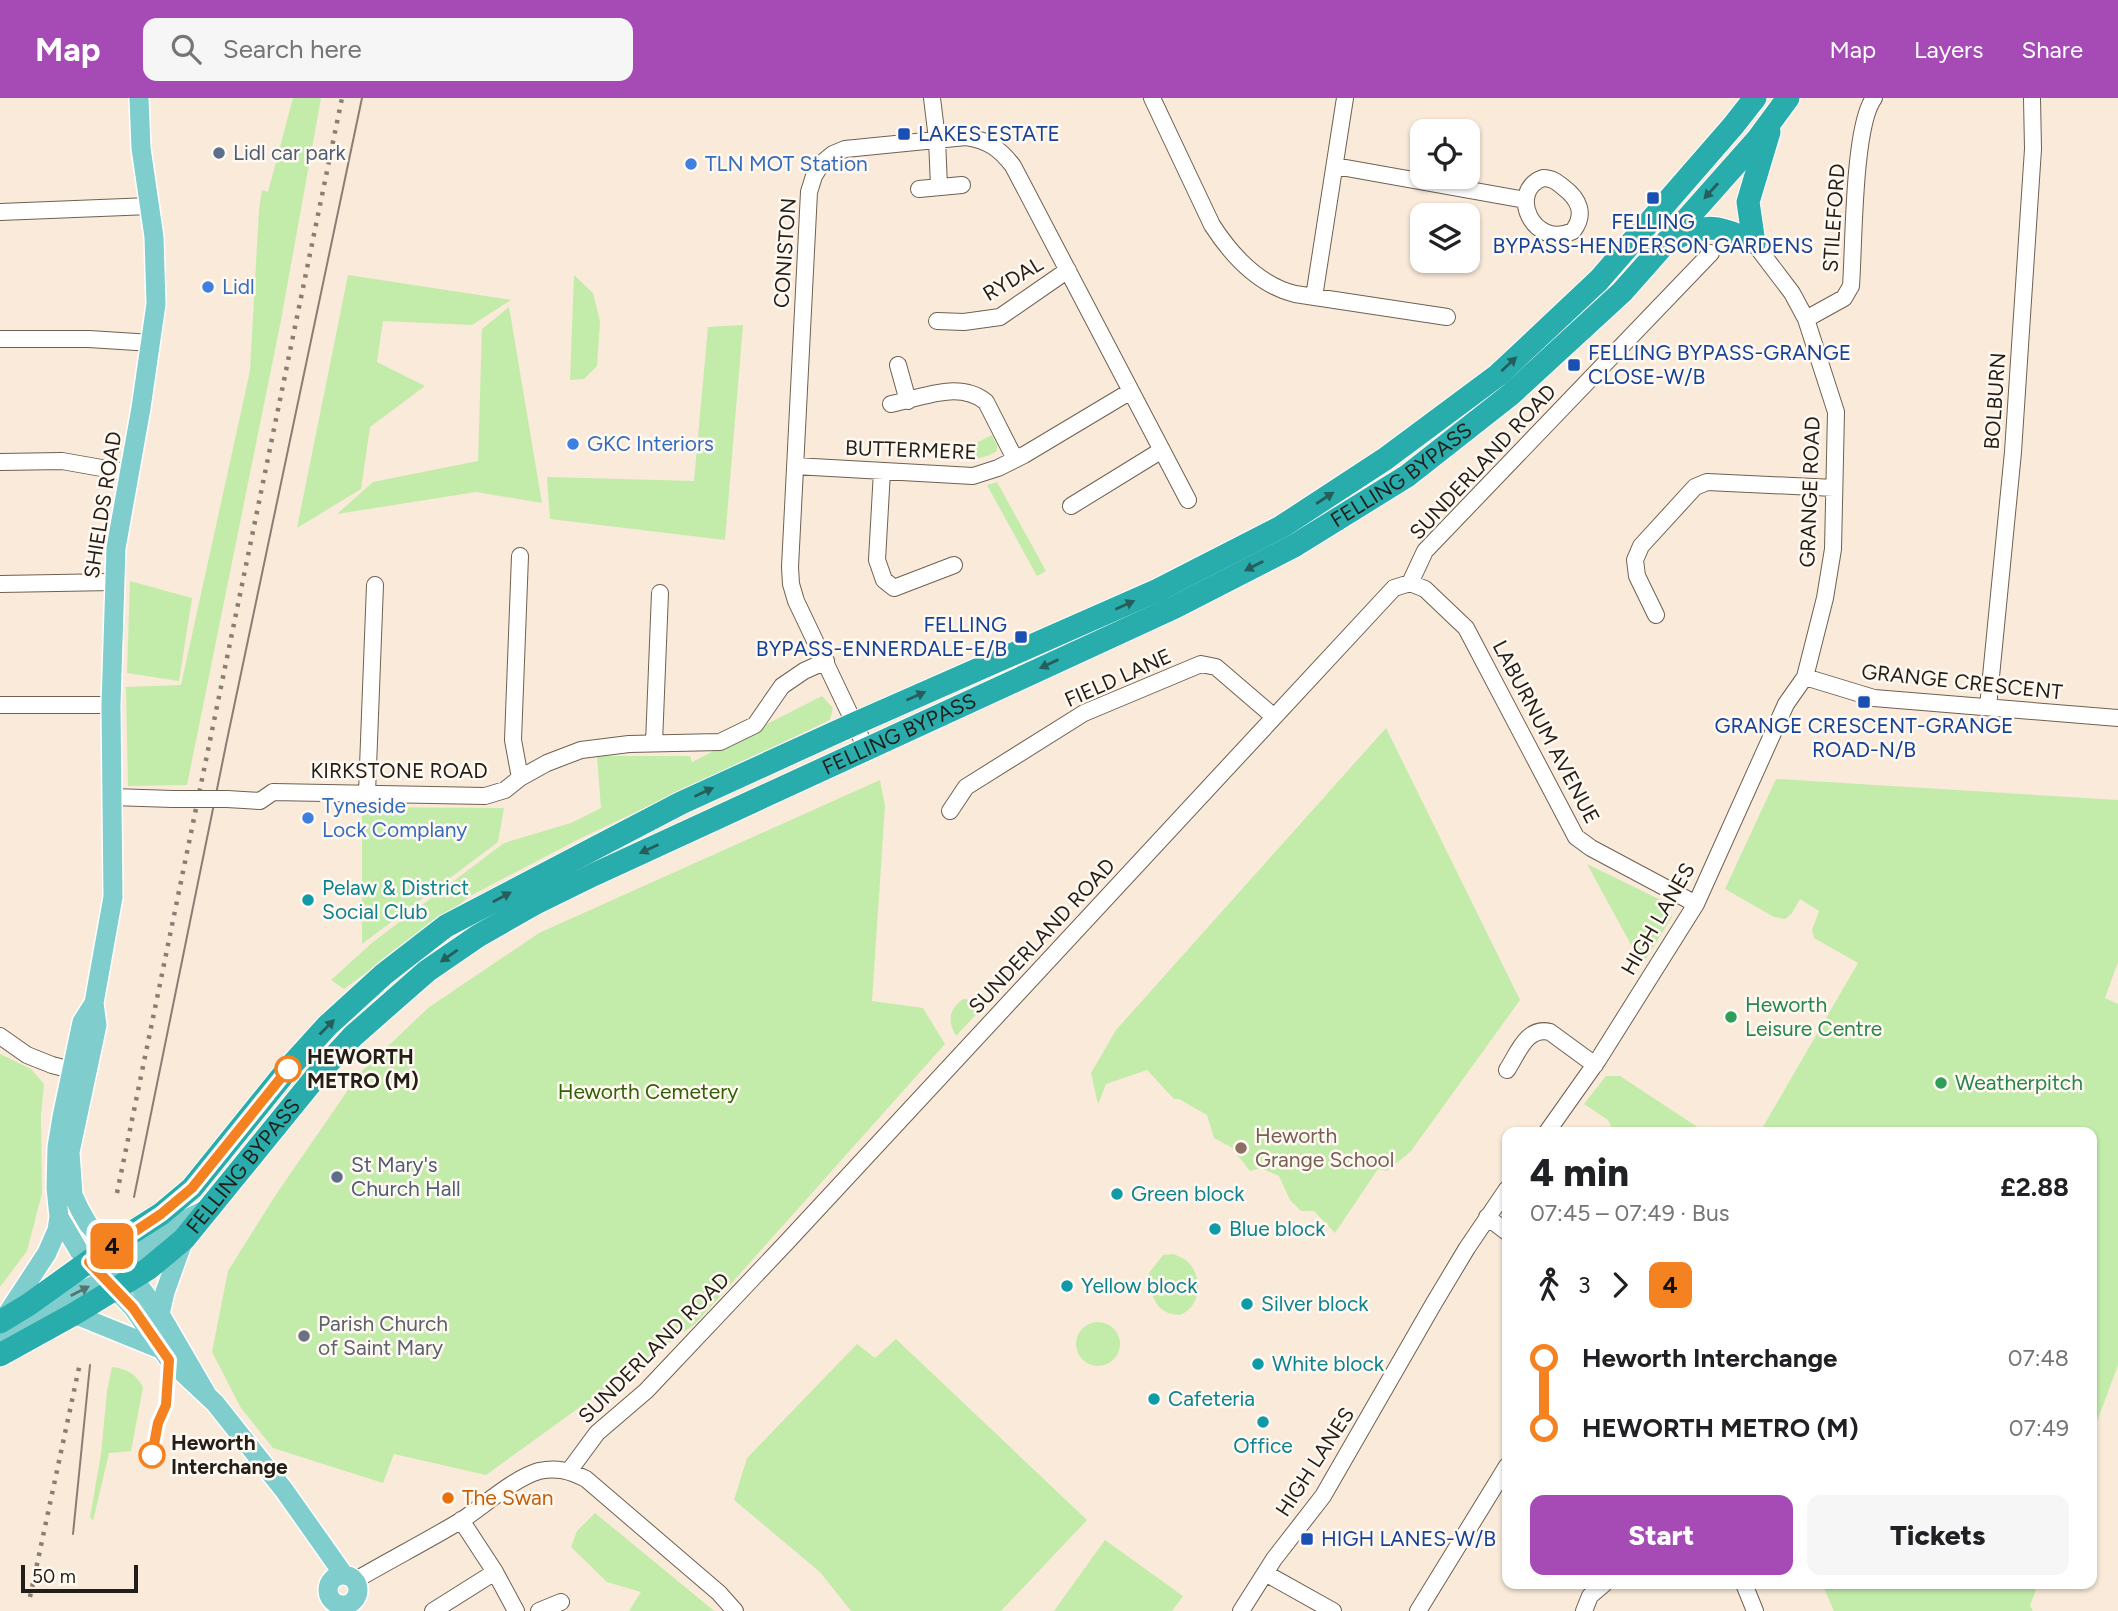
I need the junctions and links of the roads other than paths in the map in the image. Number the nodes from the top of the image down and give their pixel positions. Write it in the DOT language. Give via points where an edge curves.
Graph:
graph roads {
  1 [pos="139,98"];
  2 [pos="932,98"];
  3 [pos="1152,98"];
  4 [pos="1345,98"];
  5 [pos="1755,98"];
  6 [pos="1788,98"];
  7 [pos="1874,98"];
  8 [pos="2032,98"];
  9 [pos="1773,119"];
  10 [pos="937,139"];
  11 [pos="1335,166"];
  12 [pos="962,185"];
  13 [pos="939,187"];
  14 [pos="919,190"];
  15 [pos="1525,200"];
  16 [pos="150,206"];
  17 [pos="0,212"];
  18 [pos="1754,243"];
  19 [pos="1664,245"];
  20 [pos="1711,253"];
  21 [pos="1068,270"];
  22 [pos="1314,297"];
  23 [pos="1447,317"];
  24 [pos="1806,319"];
  25 [pos="937,321"];
  26 [pos="0,339"];
  27 [pos="152,343"];
  28 [pos="898,365"];
  29 [pos="1131,391"];
  30 [pos="908,401"];
  31 [pos="891,404"];
  32 [pos="1162,450"];
  33 [pos="1015,459"];
  34 [pos="0,462"];
  35 [pos="795,466"];
  36 [pos="882,471"];
  37 [pos="130,473"];
  38 [pos="1834,488"];
  39 [pos="1188,500"];
  40 [pos="1071,506"];
  41 [pos="520,556"];
  42 [pos="954,565"];
  43 [pos="113,582"];
  44 [pos="1410,583"];
  45 [pos="0,584"];
  46 [pos="375,585"];
  47 [pos="660,593"];
  48 [pos="1656,615"];
  49 [pos="826,661"];
  50 [pos="1805,677"];
  51 [pos="0,705"];
  52 [pos="111,705"];
  53 [pos="1988,707"];
  54 [pos="1273,716"];
  55 [pos="2118,718"];
  56 [pos="854,724"];
  57 [pos="654,743"];
  58 [pos="866,748"];
  59 [pos="520,778"];
  60 [pos="367,793"];
  61 [pos="112,797"];
  62 [pos="950,811"];
  63 [pos="1696,904"];
  64 [pos="0,1036"];
  65 [pos="1595,1065"];
  66 [pos="1507,1070"];
  67 [pos="78,1072"];
  68 [pos="289,1110"];
  69 [pos="1550,1127"];
  70 [pos="1502,1196"];
  71 [pos="212,1207"];
  72 [pos="60,1217"];
  73 [pos="1487,1217"];
  74 [pos="1502,1228"];
  75 [pos="187,1236"];
  76 [pos="89,1262"];
  77 [pos="117,1271"];
  78 [pos="74,1314"];
  79 [pos="160,1314"];
  80 [pos="1,1326"];
  81 [pos="161,1350"];
  82 [pos="0,1355"];
  83 [pos="206,1393"];
  84 [pos="569,1471"];
  85 [pos="1502,1474"];
  86 [pos="461,1520"];
  87 [pos="495,1572"];
  88 [pos="1265,1573"];
  89 [pos="1598,1589"];
  90 [pos="1746,1589"];
  91 [pos="337,1590"];
  92 [pos="561,1602"];
  93 [pos="433,1611"];
  94 [pos="516,1611"];
  95 [pos="539,1611"];
  96 [pos="736,1611"];
  97 [pos="1241,1611"];
  98 [pos="1333,1611"];
  99 [pos="1418,1611"];
  100 [pos="1584,1611"];
  101 [pos="1755,1611"];
  1 -- 16 [label="main road, SHIELDS ROAD"];
  2 -- 10 [label="street"];
  3 -- 22 [label="street" via="1224,244 1272,287"];
  4 -- 11 [label="street"];
  56 -- 5 [label="highway, FELLING BYPASS, one-way" via="1158,590 1281,527 1385,459 1498,375 1599,280"];
  6 -- 9 [label="highway, FELLING BYPASS"];
  7 -- 24 [label="street, STILEFORD" via="1860,139 1851,286 1844,298"];
  8 -- 53 [label="street, BOLBURN" via="2033,149 2013,452"];
  9 -- 18 [label="highway" via="1748,202"];
  9 -- 19 [label="highway, FELLING BYPASS, one-way"];
  10 -- 13 [label="street"];
  10 -- 21 [label="street, CONISTON" via="979,139 1004,154"];
  10 -- 35 [label="street, CONISTON" via="845,149 822,163 814,176 809,192"];
  11 -- 15 [label="street"];
  11 -- 22 [label="street"];
  12 -- 13 [label="street"];
  13 -- 14 [label="street"];
  16 -- 17 [label="street"];
  16 -- 27 [label="main road, SHIELDS ROAD" via="156,292"];
  18 -- 19 [label="highway" via="1718,227 1693,230"];
  18 -- 24 [label="street, GRANGE ROAD"];
  19 -- 58 [label="highway, FELLING BYPASS, one-way" via="1622,292 1510,395 1407,476 1294,546 1187,601"];
  20 -- 44 [label="street, SUNDERLAND ROAD" via="1425,551"];
  21 -- 25 [label="street, RYDAL" via="999,317 964,323"];
  21 -- 29 [label="street, CONISTON"];
  22 -- 23 [label="street"];
  24 -- 38 [label="street, GRANGE ROAD" via="1836,412"];
  26 -- 27 [label="street"];
  27 -- 37 [label="main road, SHIELDS ROAD"];
  28 -- 30 [label="street"];
  29 -- 32 [label="street, CONISTON"];
  29 -- 33 [label="street, BUTTERMERE"];
  30 -- 31 [label="street"];
  30 -- 33 [label="street" via="957,390 978,395"];
  32 -- 39 [label="street, CONISTON"];
  32 -- 40 [label="street"];
  33 -- 36 [label="street, BUTTERMERE" via="973,476"];
  34 -- 37 [label="street" via="62,461"];
  35 -- 36 [label="street, BUTTERMERE"];
  35 -- 49 [label="street, CONISTON" via="792,584"];
  36 -- 42 [label="street" via="877,560 884,580 894,587"];
  37 -- 43 [label="main road, SHIELDS ROAD"];
  38 -- 48 [label="street" via="1707,482 1695,487 1641,546 1635,560 1637,576"];
  38 -- 50 [label="street, GRANGE ROAD" via="1833,549"];
  41 -- 59 [label="street" via="513,740"];
  43 -- 45 [label="street"];
  43 -- 52 [label="main road, SHIELDS ROAD"];
  44 -- 54 [label="street, SUNDERLAND ROAD" via="1394,588"];
  44 -- 63 [label="street, LABURNUM AVENUE" via="1425,589 1466,628 1576,837"];
  46 -- 60 [label="street"];
  47 -- 57 [label="street"];
  49 -- 56 [label="street, CONISTON"];
  49 -- 57 [label="street, KIRKSTONE ROAD" via="782,686 755,725 720,742"];
  50 -- 53 [label="street, GRANGE CRESCENT" via="1874,698"];
  50 -- 63 [label="street, HIGH LANES" via="1786,704"];
  51 -- 52 [label="street"];
  52 -- 61 [label="main road, SHIELDS ROAD"];
  53 -- 55 [label="street, GRANGE CRESCENT"];
  54 -- 62 [label="street, FIELD LANE" via="1216,667 1201,664 1084,713 966,787"];
  54 -- 84 [label="street, SUNDERLAND ROAD" via="786,1243 646,1391 597,1433"];
  56 -- 58 [label="street, CONISTON"];
  77 -- 56 [label="highway, FELLING BYPASS, one-way" via="161,1214 192,1188 327,1026 446,926 681,803"];
  57 -- 59 [label="street, KIRKSTONE ROAD" via="581,750"];
  58 -- 68 [label="highway, FELLING BYPASS, one-way" via="593,875 478,936 427,971 353,1036"];
  59 -- 60 [label="street, KIRKSTONE ROAD" via="505,790 485,796"];
  60 -- 61 [label="street, KIRKSTONE ROAD, bridge" via="273,792 260,800"];
  61 -- 67 [label="main road, SHIELDS ROAD" via="113,897 94,1003 97,1025"];
  63 -- 65 [label="street, HIGH LANES"];
  64 -- 67 [label="street" via="27,1055"];
  65 -- 66 [label="street" via="1542,1030 1529,1035"];
  65 -- 69 [label="street, HIGH LANES"];
  67 -- 72 [label="main road" via="57,1147"];
  67 -- 77 [label="main road" via="70,1152 73,1195"];
  68 -- 71 [label="highway, FELLING BYPASS"];
  68 -- 75 [label="highway" via="270,1154 233,1205 219,1220"];
  70 -- 73 [label="street, HIGH LANES"];
  71 -- 75 [label="highway, FELLING BYPASS"];
  71 -- 77 [label="main road" via="182,1221"];
  72 -- 76 [label="main road" via="71,1241"];
  72 -- 80 [label="main road" via="47,1254"];
  73 -- 74 [label="street"];
  73 -- 88 [label="street, HIGH LANES" via="1323,1496"];
  75 -- 77 [label="highway, FELLING BYPASS" via="148,1269"];
  75 -- 79 [label="main road"];
  76 -- 77 [label="highway, FELLING BYPASS"];
  76 -- 80 [label="highway, FELLING BYPASS"];
  77 -- 78 [label="highway, FELLING BYPASS"];
  77 -- 79 [label="main road"];
  80 -- 77 [label="main road, one-way"];
  77 -- 81 [label="main road" via="133,1308"];
  78 -- 81 [label="main road"];
  78 -- 82 [label="highway, FELLING BYPASS"];
  79 -- 83 [label="main road"];
  81 -- 83 [label="main road"];
  83 -- 91 [label="main road" via="293,1503"];
  84 -- 86 [label="street" via="538,1472"];
  84 -- 96 [label="street" via="586,1479"];
  85 -- 99 [label="street"];
  86 -- 87 [label="street"];
  86 -- 91 [label="street"];
  87 -- 93 [label="street"];
  87 -- 94 [label="street"];
  88 -- 97 [label="street, HIGH LANES"];
  88 -- 98 [label="street"];
  89 -- 100 [label="street"];
  90 -- 101 [label="street"];
  92 -- 95 [label="street"];
}
